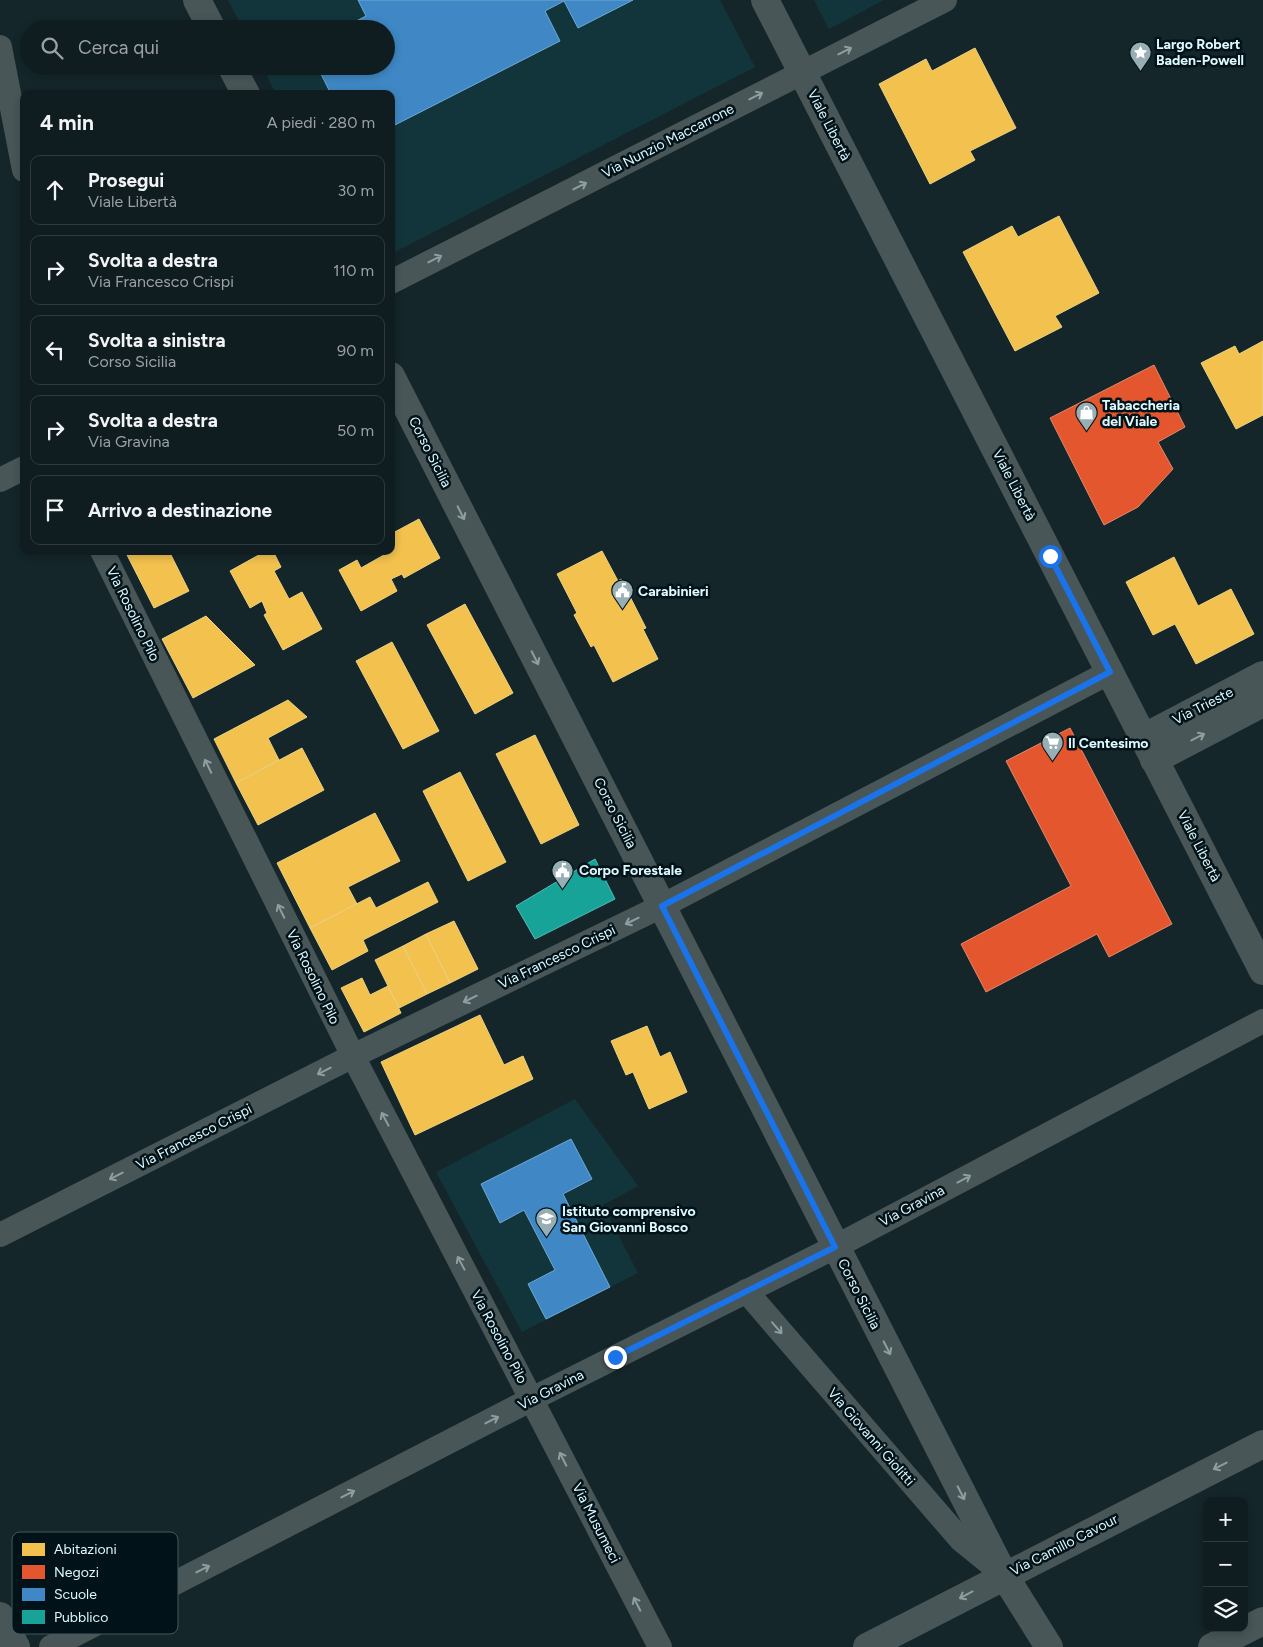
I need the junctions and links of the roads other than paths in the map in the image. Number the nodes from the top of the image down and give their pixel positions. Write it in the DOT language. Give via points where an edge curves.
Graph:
graph roads {
  1 [pos="197,0"];
  2 [pos="765,0"];
  3 [pos="945,0"];
  4 [pos="207,20"];
  5 [pos="0,46"];
  6 [pos="802,73"];
  7 [pos="236,75"];
  8 [pos="244,90"];
  9 [pos="20,149"];
  10 [pos="395,280"];
  11 [pos="395,384"];
  12 [pos="20,470"];
  13 [pos="0,480"];
  14 [pos="104,555"];
  15 [pos="1110,672"];
  16 [pos="1263,675"];
  17 [pos="1263,703"];
  18 [pos="1149,749"];
  19 [pos="662,906"];
  20 [pos="1263,970"];
  21 [pos="1263,1021"];
  22 [pos="353,1056"];
  23 [pos="0,1234"];
  24 [pos="835,1247"];
  25 [pos="746,1291"];
  26 [pos="532,1399"];
  27 [pos="1263,1444"];
  28 [pos="1004,1575"];
  29 [pos="178,1582"];
  30 [pos="0,1616"];
  31 [pos="1263,1621"];
  32 [pos="76,1634"];
  33 [pos="16,1647"];
  34 [pos="51,1647"];
  35 [pos="660,1647"];
  36 [pos="867,1647"];
  37 [pos="1049,1647"];
  38 [pos="1212,1647"];
  1 -- 4 [label="street"];
  2 -- 6 [label="street, Viale Libertà"];
  6 -- 3 [label="street, Via Nunzio Maccarrone, one-way"];
  5 -- 9 [label="street"];
  10 -- 6 [label="street, Via Nunzio Maccarrone, one-way"];
  6 -- 15 [label="street, Viale Libertà"];
  7 -- 8 [label="street"];
  11 -- 19 [label="street, Corso Sicilia, one-way"];
  12 -- 13 [label="street"];
  22 -- 14 [label="street, Via Rosolino Pilo, one-way"];
  15 -- 18 [label="street, Viale Libertà"];
  15 -- 19 [label="street, Via Francesco Crispi"];
  16 -- 18 [label="street, Via Trieste"];
  18 -- 17 [label="street, Via Trieste, one-way"];
  18 -- 20 [label="street, Viale Libertà"];
  19 -- 22 [label="street, Via Francesco Crispi, one-way"];
  19 -- 24 [label="street, Corso Sicilia"];
  24 -- 21 [label="street, Via Gravina, one-way"];
  22 -- 23 [label="street, Via Francesco Crispi, one-way"];
  26 -- 22 [label="street, Via Rosolino Pilo, one-way"];
  24 -- 25 [label="street, Via Gravina"];
  24 -- 28 [label="street, Corso Sicilia, one-way"];
  25 -- 26 [label="street, Via Gravina"];
  25 -- 28 [label="street, Via Giovanni Giolitti, one-way" via="961,1540"];
  29 -- 26 [label="street, Via Gravina, one-way"];
  35 -- 26 [label="street, Via Musumeci, one-way"];
  27 -- 28 [label="street, Via Camillo Cavour, one-way"];
  28 -- 36 [label="street, Via Camillo Cavour, one-way"];
  28 -- 37 [label="street, Corso Sicilia"];
  30 -- 33 [label="street"];
  31 -- 38 [label="street"];
  34 -- 32 [label="street, Via Gravina, one-way"];
}
